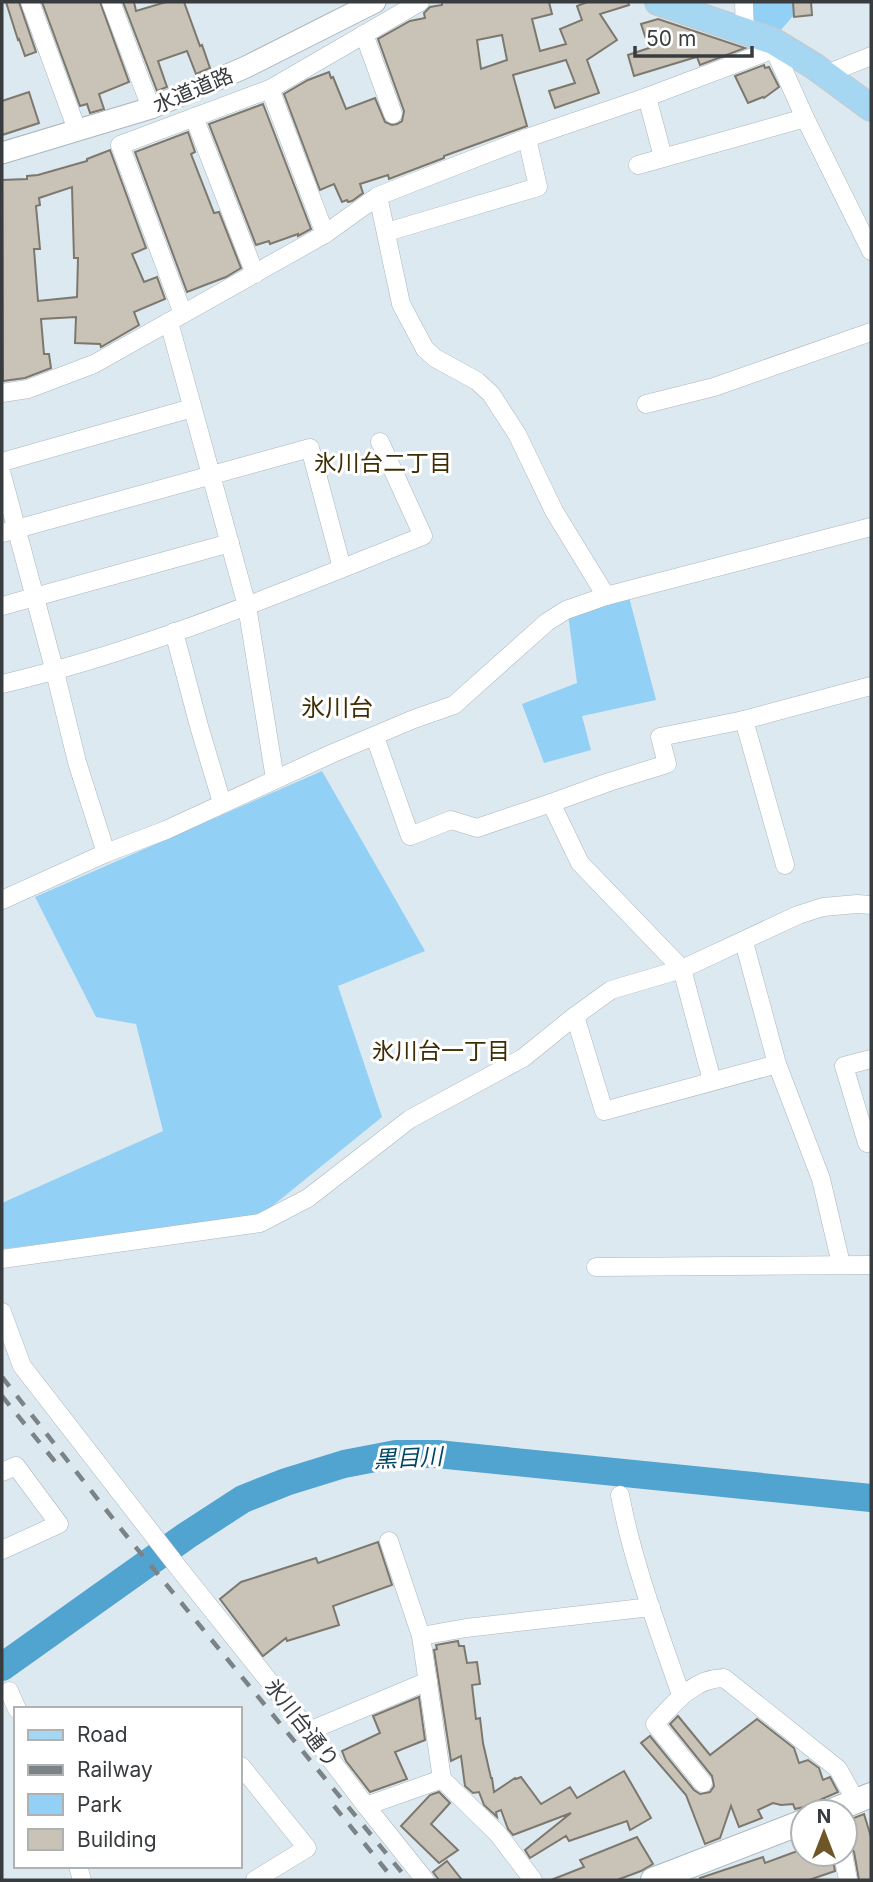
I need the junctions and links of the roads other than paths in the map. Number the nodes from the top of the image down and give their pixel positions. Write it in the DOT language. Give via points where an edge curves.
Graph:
graph roads {
  1 [pos="30,2"];
  2 [pos="111,2"];
  3 [pos="375,2"];
  4 [pos="420,2"];
  5 [pos="658,2"];
  6 [pos="744,2"];
  7 [pos="745,33"];
  8 [pos="365,34"];
  9 [pos="773,45"];
  10 [pos="871,55"];
  11 [pos="826,75"];
  12 [pos="270,89"];
  13 [pos="647,97"];
  14 [pos="150,108"];
  15 [pos="871,108"];
  16 [pos="393,114"];
  17 [pos="194,117"];
  18 [pos="805,118"];
  19 [pos="77,131"];
  20 [pos="527,138"];
  21 [pos="2,153"];
  22 [pos="663,157"];
  23 [pos="638,165"];
  24 [pos="379,196"];
  25 [pos="387,232"];
  26 [pos="325,234"];
  27 [pos="871,251"];
  28 [pos="255,274"];
  29 [pos="176,318"];
  30 [pos="871,332"];
  31 [pos="2,393"];
  32 [pos="646,404"];
  33 [pos="192,408"];
  34 [pos="380,442"];
  35 [pos="2,461"];
  36 [pos="2,475"];
  37 [pos="211,475"];
  38 [pos="871,527"];
  39 [pos="9,531"];
  40 [pos="230,543"];
  41 [pos="342,569"];
  42 [pos="606,596"];
  43 [pos="34,597"];
  44 [pos="2,606"];
  45 [pos="247,606"];
  46 [pos="174,632"];
  47 [pos="55,672"];
  48 [pos="2,684"];
  49 [pos="871,686"];
  50 [pos="744,720"];
  51 [pos="375,737"];
  52 [pos="275,779"];
  53 [pos="222,803"];
  54 [pos="551,803"];
  55 [pos="106,853"];
  56 [pos="785,865"];
  57 [pos="2,900"];
  58 [pos="871,905"];
  59 [pos="744,942"];
  60 [pos="682,969"];
  61 [pos="575,1016"];
  62 [pos="871,1059"];
  63 [pos="778,1064"];
  64 [pos="712,1081"];
  65 [pos="871,1142"];
  66 [pos="2,1259"];
  67 [pos="841,1264"];
  68 [pos="871,1265"];
  69 [pos="596,1267"];
  70 [pos="2,1312"];
  71 [pos="2,1472"];
  72 [pos="620,1494"];
  73 [pos="389,1541"];
  74 [pos="2,1550"];
  75 [pos="651,1607"];
  76 [pos="421,1636"];
  77 [pos="428,1681"];
  78 [pos="9,1691"];
  79 [pos="681,1695"];
  80 [pos="16,1707"];
  81 [pos="309,1731"];
  82 [pos="242,1767"];
  83 [pos="442,1779"];
  84 [pos="703,1783"];
  85 [pos="843,1798"];
  86 [pos="366,1807"];
  87 [pos="789,1829"];
  88 [pos="694,1873"];
  89 [pos="255,1880"];
  90 [pos="425,1880"];
  91 [pos="533,1880"];
  92 [pos="653,1880"];
  1 -- 19 [label="street"];
  2 -- 14 [label="street"];
  3 -- 14 [label="street, 水道道路" via="246,67"];
  4 -- 8 [label="street"];
  5 -- 7 [label="main road"];
  6 -- 7 [label="street"];
  7 -- 9 [label="main road"];
  8 -- 12 [label="street"];
  8 -- 16 [label="street"];
  9 -- 11 [label="main road"];
  9 -- 13 [label="street"];
  9 -- 18 [label="street"];
  10 -- 11 [label="street"];
  11 -- 15 [label="main road"];
  12 -- 17 [label="street"];
  12 -- 26 [label="street"];
  13 -- 20 [label="street"];
  13 -- 22 [label="street"];
  14 -- 19 [label="street, 水道道路"];
  17 -- 28 [label="street"];
  17 -- 29 [label="street" via="120,145"];
  18 -- 22 [label="street"];
  18 -- 27 [label="street"];
  19 -- 21 [label="street, 水道道路"];
  20 -- 24 [label="street"];
  20 -- 25 [label="street" via="538,187"];
  22 -- 23 [label="street"];
  24 -- 25 [label="street"];
  24 -- 26 [label="street"];
  25 -- 42 [label="street" via="401,304 425,349 491,394"];
  26 -- 28 [label="street"];
  28 -- 29 [label="street"];
  29 -- 31 [label="street" via="94,364 28,389"];
  29 -- 33 [label="street"];
  30 -- 32 [label="street" via="714,387"];
  33 -- 35 [label="street"];
  33 -- 37 [label="street"];
  34 -- 41 [label="street" via="423,536"];
  36 -- 39 [label="street"];
  37 -- 39 [label="street"];
  37 -- 40 [label="street"];
  37 -- 41 [label="street" via="310,448"];
  38 -- 42 [label="street"];
  39 -- 43 [label="street"];
  40 -- 43 [label="street"];
  40 -- 45 [label="street"];
  41 -- 45 [label="street"];
  42 -- 51 [label="street" via="547,622 454,705"];
  43 -- 44 [label="street"];
  43 -- 47 [label="street"];
  45 -- 46 [label="street"];
  45 -- 52 [label="street"];
  46 -- 47 [label="street"];
  46 -- 53 [label="street"];
  47 -- 48 [label="street"];
  47 -- 55 [label="street"];
  49 -- 50 [label="street"];
  50 -- 54 [label="street" via="660,737 667,764"];
  50 -- 56 [label="street"];
  51 -- 52 [label="street"];
  51 -- 54 [label="street" via="410,836 451,820 477,828"];
  52 -- 53 [label="street"];
  53 -- 55 [label="street"];
  54 -- 60 [label="street" via="580,863"];
  55 -- 57 [label="street"];
  58 -- 59 [label="street" via="823,907"];
  59 -- 60 [label="street"];
  59 -- 63 [label="street"];
  60 -- 61 [label="street" via="611,990"];
  60 -- 64 [label="street"];
  61 -- 64 [label="street" via="604,1111"];
  61 -- 66 [label="street" via="523,1058 410,1119 308,1198 260,1223"];
  62 -- 65 [label="street" via="844,1066 867,1143"];
  63 -- 64 [label="street"];
  63 -- 67 [label="street" via="821,1179"];
  67 -- 68 [label="street"];
  67 -- 69 [label="street"];
  70 -- 81 [label="street, 氷川台通り" via="22,1366"];
  71 -- 74 [label="street" via="16,1466 59,1524"];
  72 -- 75 [label="street"];
  73 -- 76 [label="street"];
  75 -- 76 [label="street"];
  75 -- 79 [label="street"];
  76 -- 77 [label="street"];
  77 -- 81 [label="street"];
  77 -- 83 [label="street"];
  78 -- 80 [label="street"];
  79 -- 84 [label="street" via="655,1724"];
  79 -- 85 [label="street" via="710,1678 724,1678 838,1769"];
  81 -- 86 [label="street, 氷川台通り"];
  82 -- 89 [label="street" via="307,1848"];
  83 -- 86 [label="street"];
  83 -- 91 [label="street" via="498,1834"];
  86 -- 90 [label="street, 氷川台通り"];
  87 -- 88 [label="main road"];
  88 -- 92 [label="main road"];
}
